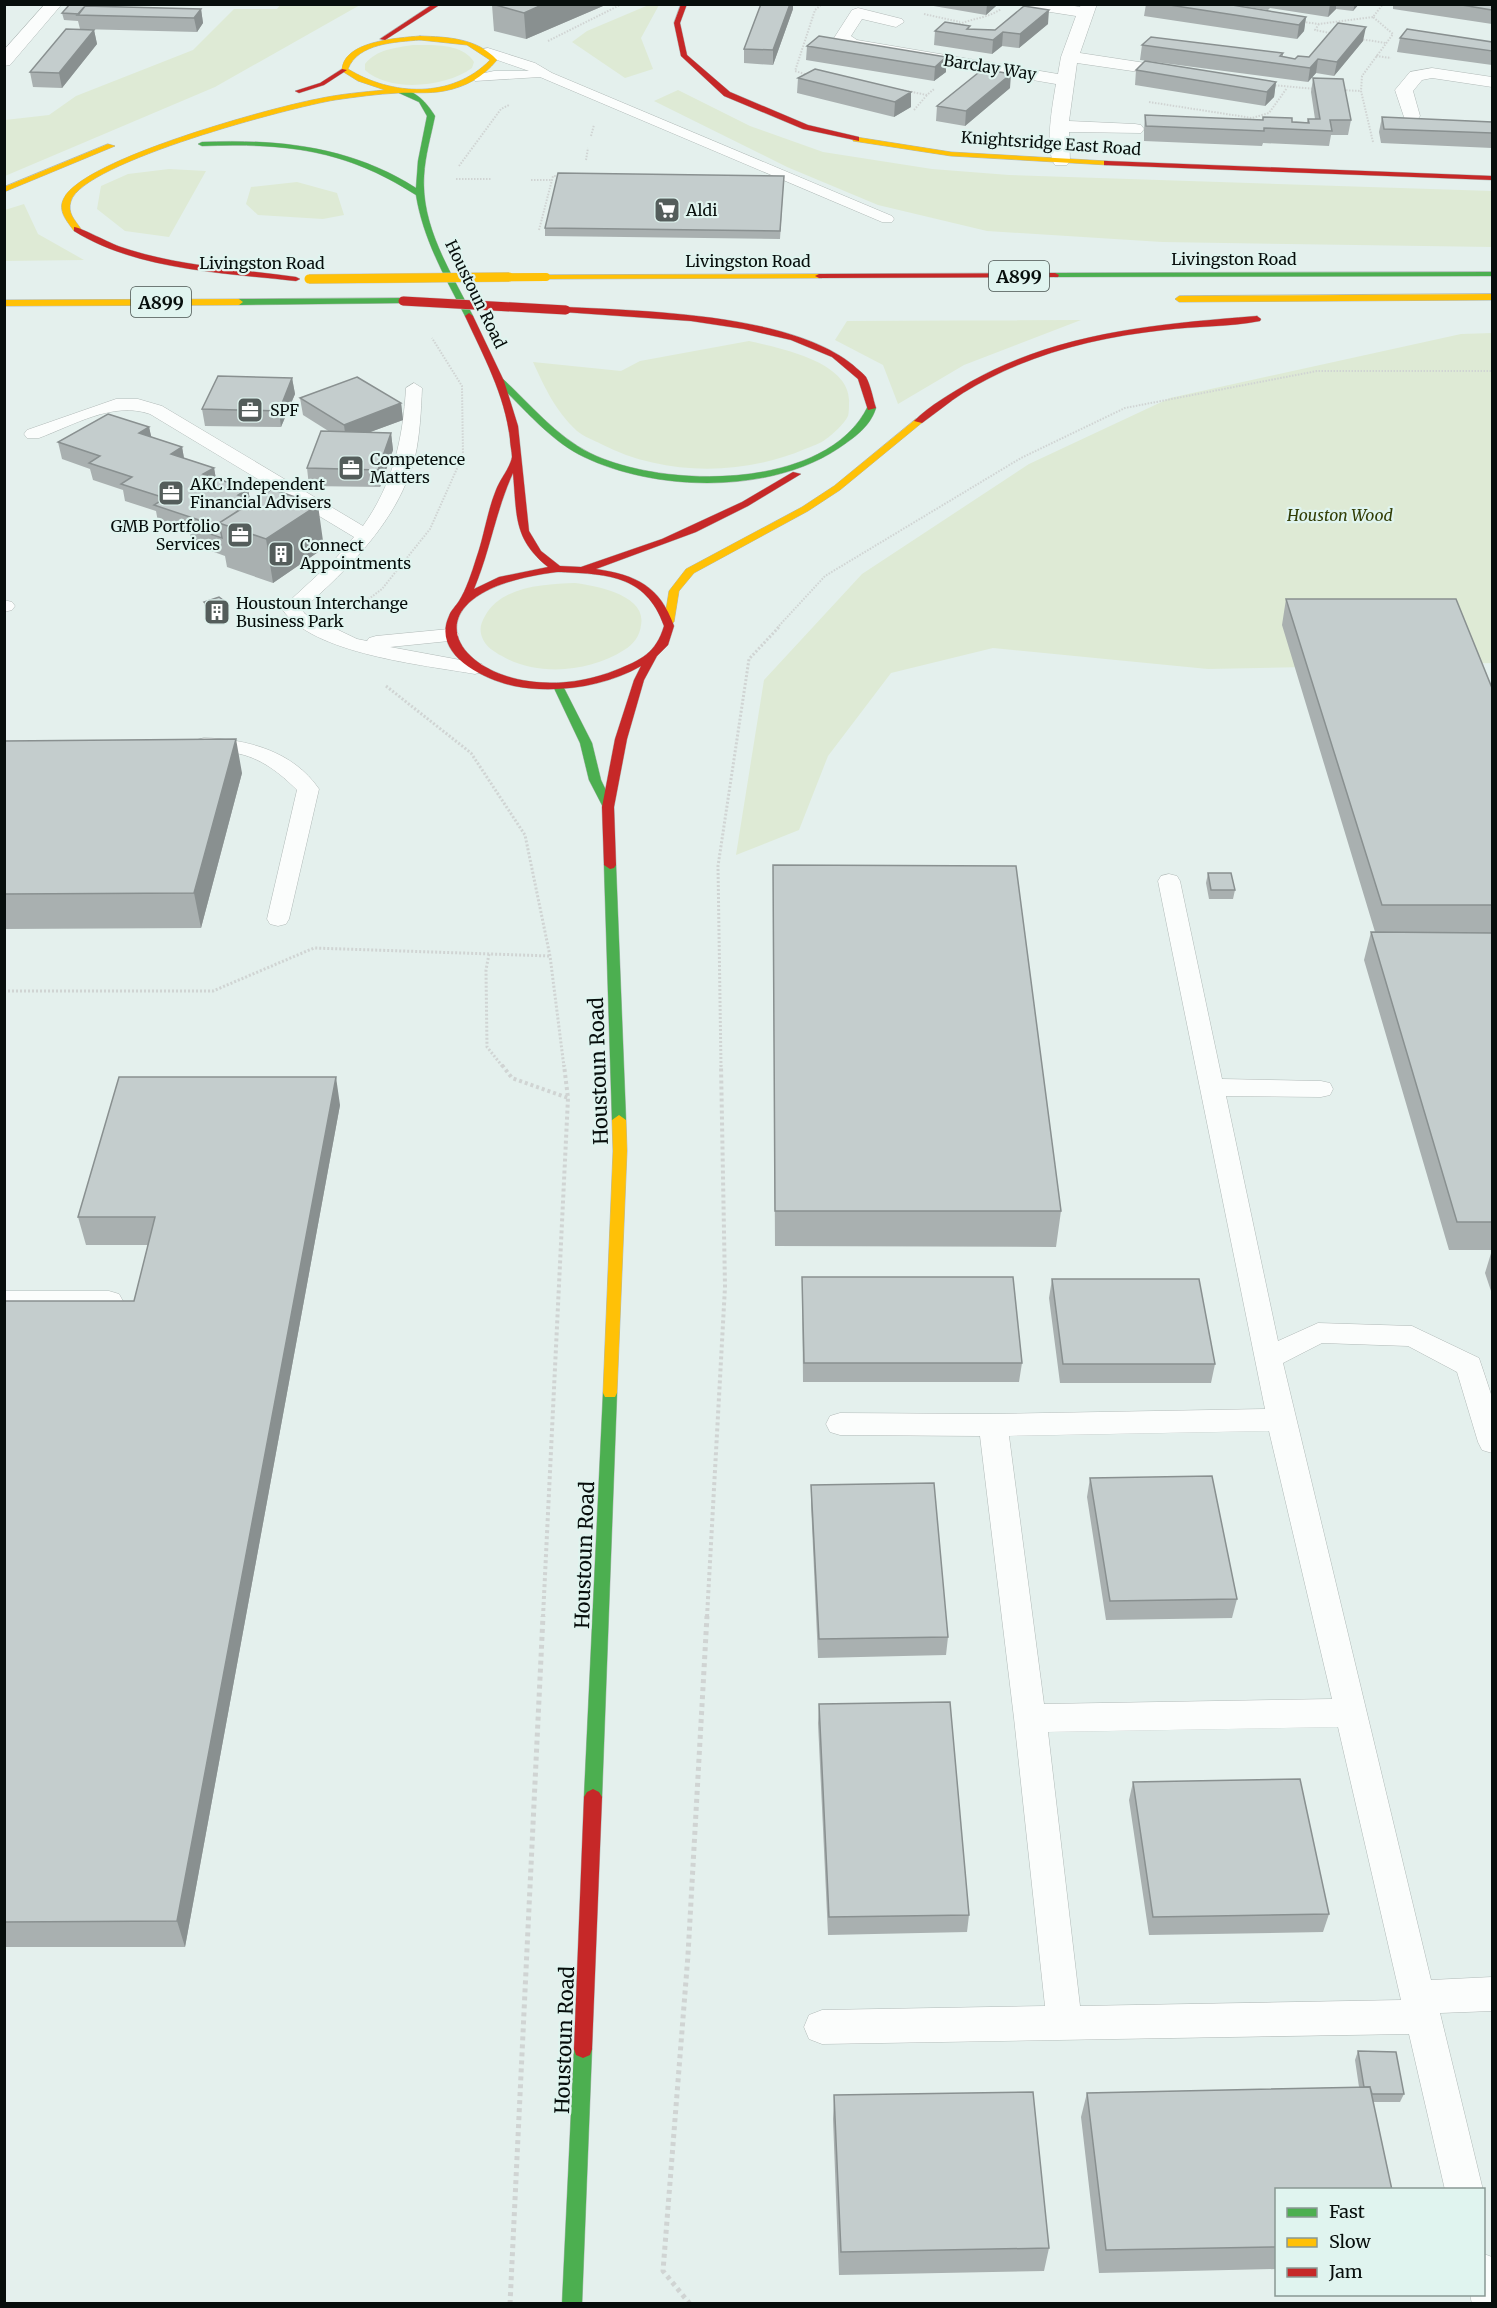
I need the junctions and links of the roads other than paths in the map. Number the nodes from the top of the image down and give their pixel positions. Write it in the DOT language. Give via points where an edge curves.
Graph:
graph roads {
  1 [pos="54,4"];
  2 [pos="438,4"];
  3 [pos="684,4"];
  4 [pos="1031,4"];
  5 [pos="1087,9"];
  6 [pos="896,22"];
  7 [pos="448,23"];
  8 [pos="363,49"];
  9 [pos="483,49"];
  10 [pos="1069,57"];
  11 [pos="4,61"];
  12 [pos="1146,68"];
  13 [pos="344,70"];
  14 [pos="547,76"];
  15 [pos="478,79"];
  16 [pos="1064,80"];
  17 [pos="1492,82"];
  18 [pos="400,91"];
  19 [pos="460,101"];
  20 [pos="245,105"];
  21 [pos="1411,117"];
  22 [pos="1061,126"];
  23 [pos="442,127"];
  24 [pos="1135,129"];
  25 [pos="124,142"];
  26 [pos="428,144"];
  27 [pos="156,149"];
  28 [pos="1061,162"];
  29 [pos="1492,178"];
  30 [pos="4,190"];
  31 [pos="420,194"];
  32 [pos="886,219"];
  33 [pos="1492,274"];
  34 [pos="192,279"];
  35 [pos="303,279"];
  36 [pos="1492,297"];
  37 [pos="1171,299"];
  38 [pos="644,300"];
  39 [pos="4,303"];
  40 [pos="563,305"];
  41 [pos="1492,309"];
  42 [pos="1438,311"];
  43 [pos="1273,318"];
  44 [pos="500,381"];
  45 [pos="414,388"];
  46 [pos="33,434"];
  47 [pos="516,458"];
  48 [pos="816,459"];
  49 [pos="366,536"];
  50 [pos="557,569"];
  51 [pos="582,570"];
  52 [pos="464,601"];
  53 [pos="669,622"];
  54 [pos="449,635"];
  55 [pos="351,644"];
  56 [pos="653,654"];
  57 [pos="475,668"];
  58 [pos="558,686"];
  59 [pos="181,744"];
  60 [pos="608,807"];
  61 [pos="1169,880"];
  62 [pos="278,919"];
  63 [pos="1212,1087"];
  64 [pos="1322,1089"];
  65 [pos="109,1301"];
  66 [pos="4,1302"];
  67 [pos="1268,1358"];
  68 [pos="1281,1420"];
  69 [pos="840,1424"];
  70 [pos="993,1425"];
  71 [pos="1492,1442"];
  72 [pos="1351,1713"];
  73 [pos="1030,1718"];
  74 [pos="1492,1994"];
  75 [pos="1421,2007"];
  76 [pos="1064,2022"];
  77 [pos="822,2027"];
  78 [pos="1464,2188"];
  79 [pos="1485,2277"];
  80 [pos="572,2304"];
  81 [pos="1491,2304"];
  1 -- 11 [label="street"];
  2 -- 8 [label="main road"];
  3 -- 28 [label="main road, Knightsridge East Road" via="677,23 684,56 727,94 806,127 864,141 951,154"];
  4 -- 5 [label="street, Barclay Way"];
  5 -- 10 [label="street, Barclay Way"];
  6 -- 16 [label="street, Barclay Way" via="858,14 842,38 852,44"];
  7 -- 9 [label="main road" via="460,36"];
  8 -- 9 [label="main road" via="420,38 442,38"];
  8 -- 13 [label="main road" via="345,63"];
  9 -- 14 [label="lane"];
  9 -- 15 [label="main road" via="494,60 491,69"];
  10 -- 12 [label="street"];
  10 -- 16 [label="street, Barclay Way"];
  13 -- 18 [label="main road" via="361,84"];
  13 -- 20 [label="main road" via="315,87"];
  14 -- 15 [label="lane" via="512,74"];
  14 -- 32 [label="lane"];
  15 -- 18 [label="main road" via="442,89"];
  15 -- 19 [label="main road"];
  16 -- 22 [label="street, Barclay Way"];
  17 -- 21 [label="street" via="1432,73 1416,76 1404,90"];
  18 -- 26 [label="main road, Houstoun Road" via="422,101 432,116"];
  18 -- 27 [label="main road" via="314,102"];
  22 -- 24 [label="street"];
  22 -- 28 [label="street, Barclay Way"];
  23 -- 26 [label="main road, Houstoun Road"];
  25 -- 30 [label="main road"];
  26 -- 31 [label="main road, Houstoun Road"];
  27 -- 31 [label="main road" via="217,143 307,147 391,174"];
  27 -- 35 [label="main road" via="114,163 76,187 68,199 66,212 70,223 96,240 156,258"];
  28 -- 29 [label="main road, Knightsridge East Road"];
  31 -- 44 [label="main road, Houstoun Road" via="430,237"];
  33 -- 35 [label="main road, Livingston Road / A899, bridge"];
  34 -- 35 [label="main road, Livingston Road / A899"];
  36 -- 37 [label="main road"];
  38 -- 40 [label="main road"];
  39 -- 40 [label="main road, Livingston Road / A899, bridge" via="403,301"];
  40 -- 48 [label="main road" via="736,324 794,339 845,360 862,375 872,406 868,419 842,444"];
  41 -- 42 [label="main road"];
  43 -- 53 [label="main road, Houstoun Road" via="1105,334 1059,345 1000,368 940,404 821,499 690,571 674,591"];
  44 -- 47 [label="main road, Houstoun Road" via="513,426"];
  44 -- 48 [label="main road" via="540,420 588,456 627,469 670,477 728,477 770,474"];
  45 -- 49 [label="lane" via="408,452 395,492"];
  46 -- 49 [label="lane" via="116,404 138,404 156,410"];
  47 -- 50 [label="main road, Houstoun Road" via="524,531 537,553"];
  47 -- 52 [label="main road" via="500,491 487,545"];
  48 -- 51 [label="main road" via="736,510 658,546"];
  49 -- 55 [label="lane" via="292,609 298,618"];
  50 -- 51 [label="main road"];
  50 -- 52 [label="main road" via="504,579 481,588"];
  51 -- 53 [label="main road" via="609,574 652,593 664,607"];
  52 -- 54 [label="main road" via="452,617"];
  53 -- 56 [label="main road, Houstoun Road" via="666,639"];
  54 -- 55 [label="lane"];
  54 -- 57 [label="main road" via="453,647"];
  55 -- 57 [label="lane"];
  56 -- 58 [label="main road" via="613,676"];
  56 -- 60 [label="main road, Houstoun Road" via="639,680 621,740"];
  57 -- 58 [label="main road" via="513,682"];
  58 -- 60 [label="main road, Houstoun Road" via="586,743 595,780"];
  59 -- 62 [label="lane" via="216,744 265,753 290,770 308,789"];
  60 -- 80 [label="main road, Houstoun Road" via="620,1150"];
  61 -- 63 [label="lane"];
  63 -- 64 [label="lane"];
  63 -- 67 [label="lane"];
  65 -- 66 [label="lane"];
  67 -- 68 [label="lane"];
  67 -- 71 [label="lane" via="1318,1333 1412,1336 1469,1366"];
  68 -- 70 [label="lane"];
  68 -- 72 [label="lane"];
  69 -- 70 [label="lane"];
  70 -- 73 [label="lane"];
  72 -- 73 [label="lane"];
  72 -- 75 [label="lane"];
  73 -- 76 [label="lane"];
  74 -- 75 [label="lane"];
  75 -- 76 [label="lane"];
  75 -- 78 [label="lane"];
  76 -- 77 [label="lane"];
  79 -- 81 [label="lane"];
}
